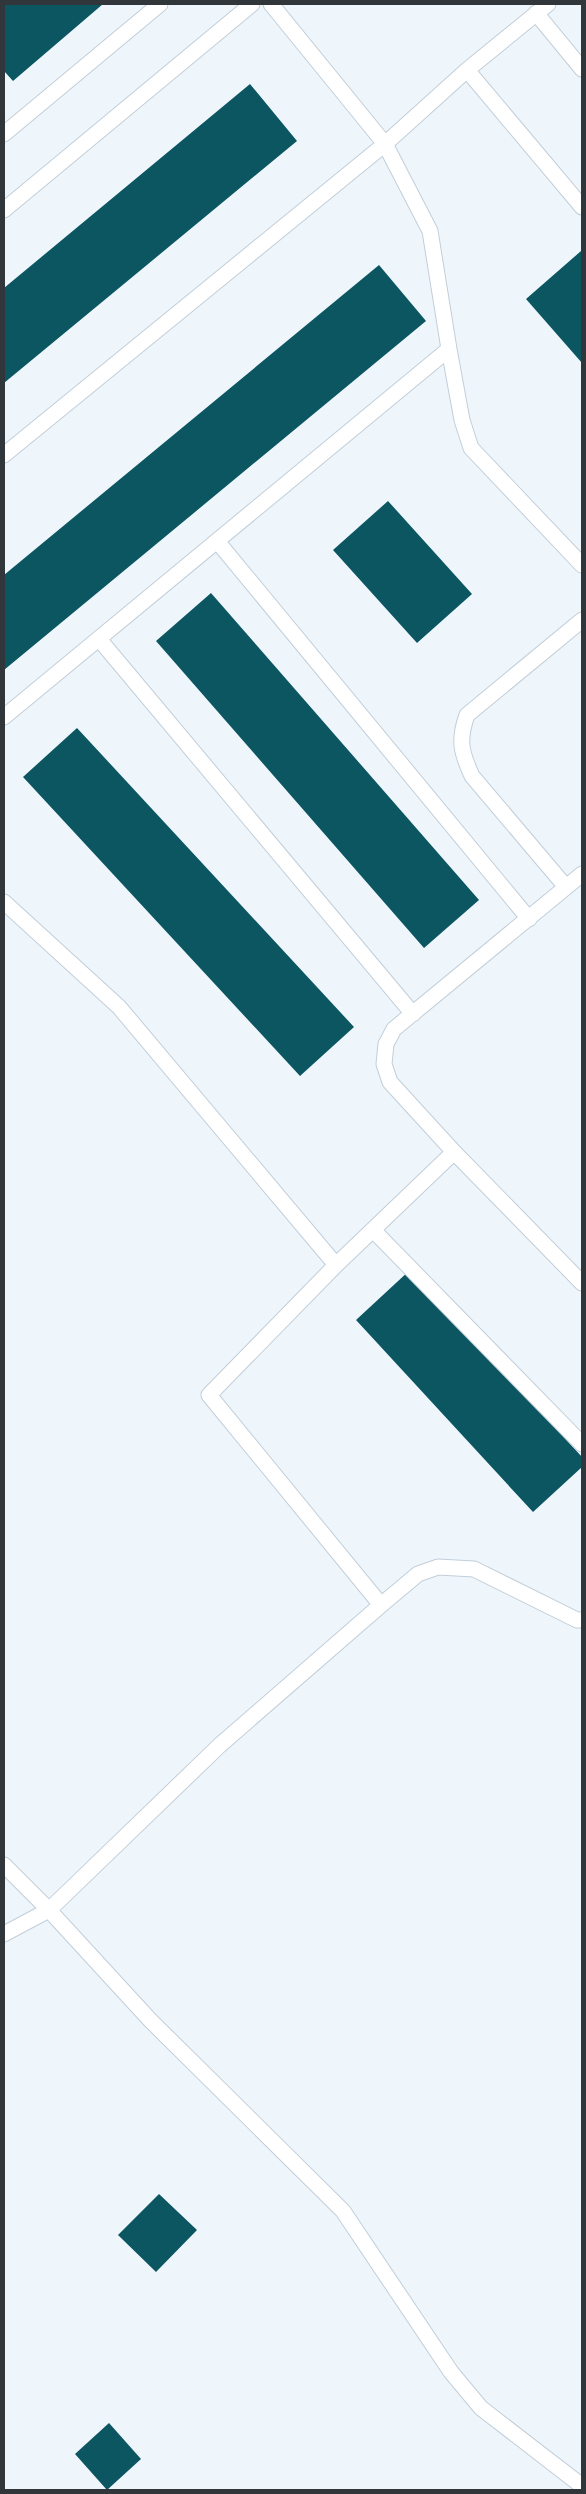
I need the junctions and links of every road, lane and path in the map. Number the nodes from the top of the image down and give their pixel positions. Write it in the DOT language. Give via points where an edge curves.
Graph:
graph roads {
  1 [pos="160,4"];
  2 [pos="252,4"];
  3 [pos="271,4"];
  4 [pos="542,9"];
  5 [pos="582,69"];
  6 [pos="467,70"];
  7 [pos="4,134"];
  8 [pos="386,144"];
  9 [pos="582,207"];
  10 [pos="4,210"];
  11 [pos="449,349"];
  12 [pos="4,455"];
  13 [pos="217,541"];
  14 [pos="582,565"];
  15 [pos="582,620"];
  16 [pos="99,639"];
  17 [pos="4,717"];
  18 [pos="582,874"];
  19 [pos="566,888"];
  20 [pos="4,902"];
  21 [pos="529,920"];
  22 [pos="413,1014"];
  23 [pos="454,1152"];
  24 [pos="374,1231"];
  25 [pos="336,1266"];
  26 [pos="582,1282"];
  27 [pos="582,1444"];
  28 [pos="381,1604"];
  29 [pos="582,1620"];
  30 [pos="4,1865"];
  31 [pos="49,1910"];
  32 [pos="4,1934"];
  33 [pos="582,2486"];
  1 -- 7 [label="lane"];
  2 -- 10 [label="lane"];
  3 -- 8 [label="lane"];
  4 -- 5 [label="lane"];
  4 -- 6 [label="lane"];
  6 -- 8 [label="lane"];
  6 -- 9 [label="lane"];
  8 -- 11 [label="lane" via="430,231"];
  8 -- 12 [label="lane"];
  11 -- 13 [label="lane"];
  11 -- 14 [label="lane" via="462,420 471,448"];
  13 -- 16 [label="lane"];
  13 -- 21 [label="lane"];
  15 -- 19 [label="lane" via="467,715 461,733 463,756 472,776"];
  16 -- 17 [label="lane"];
  16 -- 22 [label="lane"];
  18 -- 19 [label="lane"];
  19 -- 21 [label="lane"];
  20 -- 25 [label="lane" via="119,1007"];
  21 -- 22 [label="lane"];
  22 -- 23 [label="lane" via="394,1029 386,1044 384,1064 390,1082"];
  23 -- 24 [label="lane"];
  23 -- 26 [label="lane"];
  24 -- 25 [label="lane"];
  24 -- 27 [label="lane"];
  25 -- 28 [label="lane" via="210,1395"];
  28 -- 29 [label="lane" via="418,1574 438,1567 474,1568"];
  28 -- 31 [label="lane" via="220,1745"];
  30 -- 31 [label="lane"];
  31 -- 32 [label="lane"];
  31 -- 33 [label="lane" via="150,2020 343,2211 451,2372 481,2408"];
}
